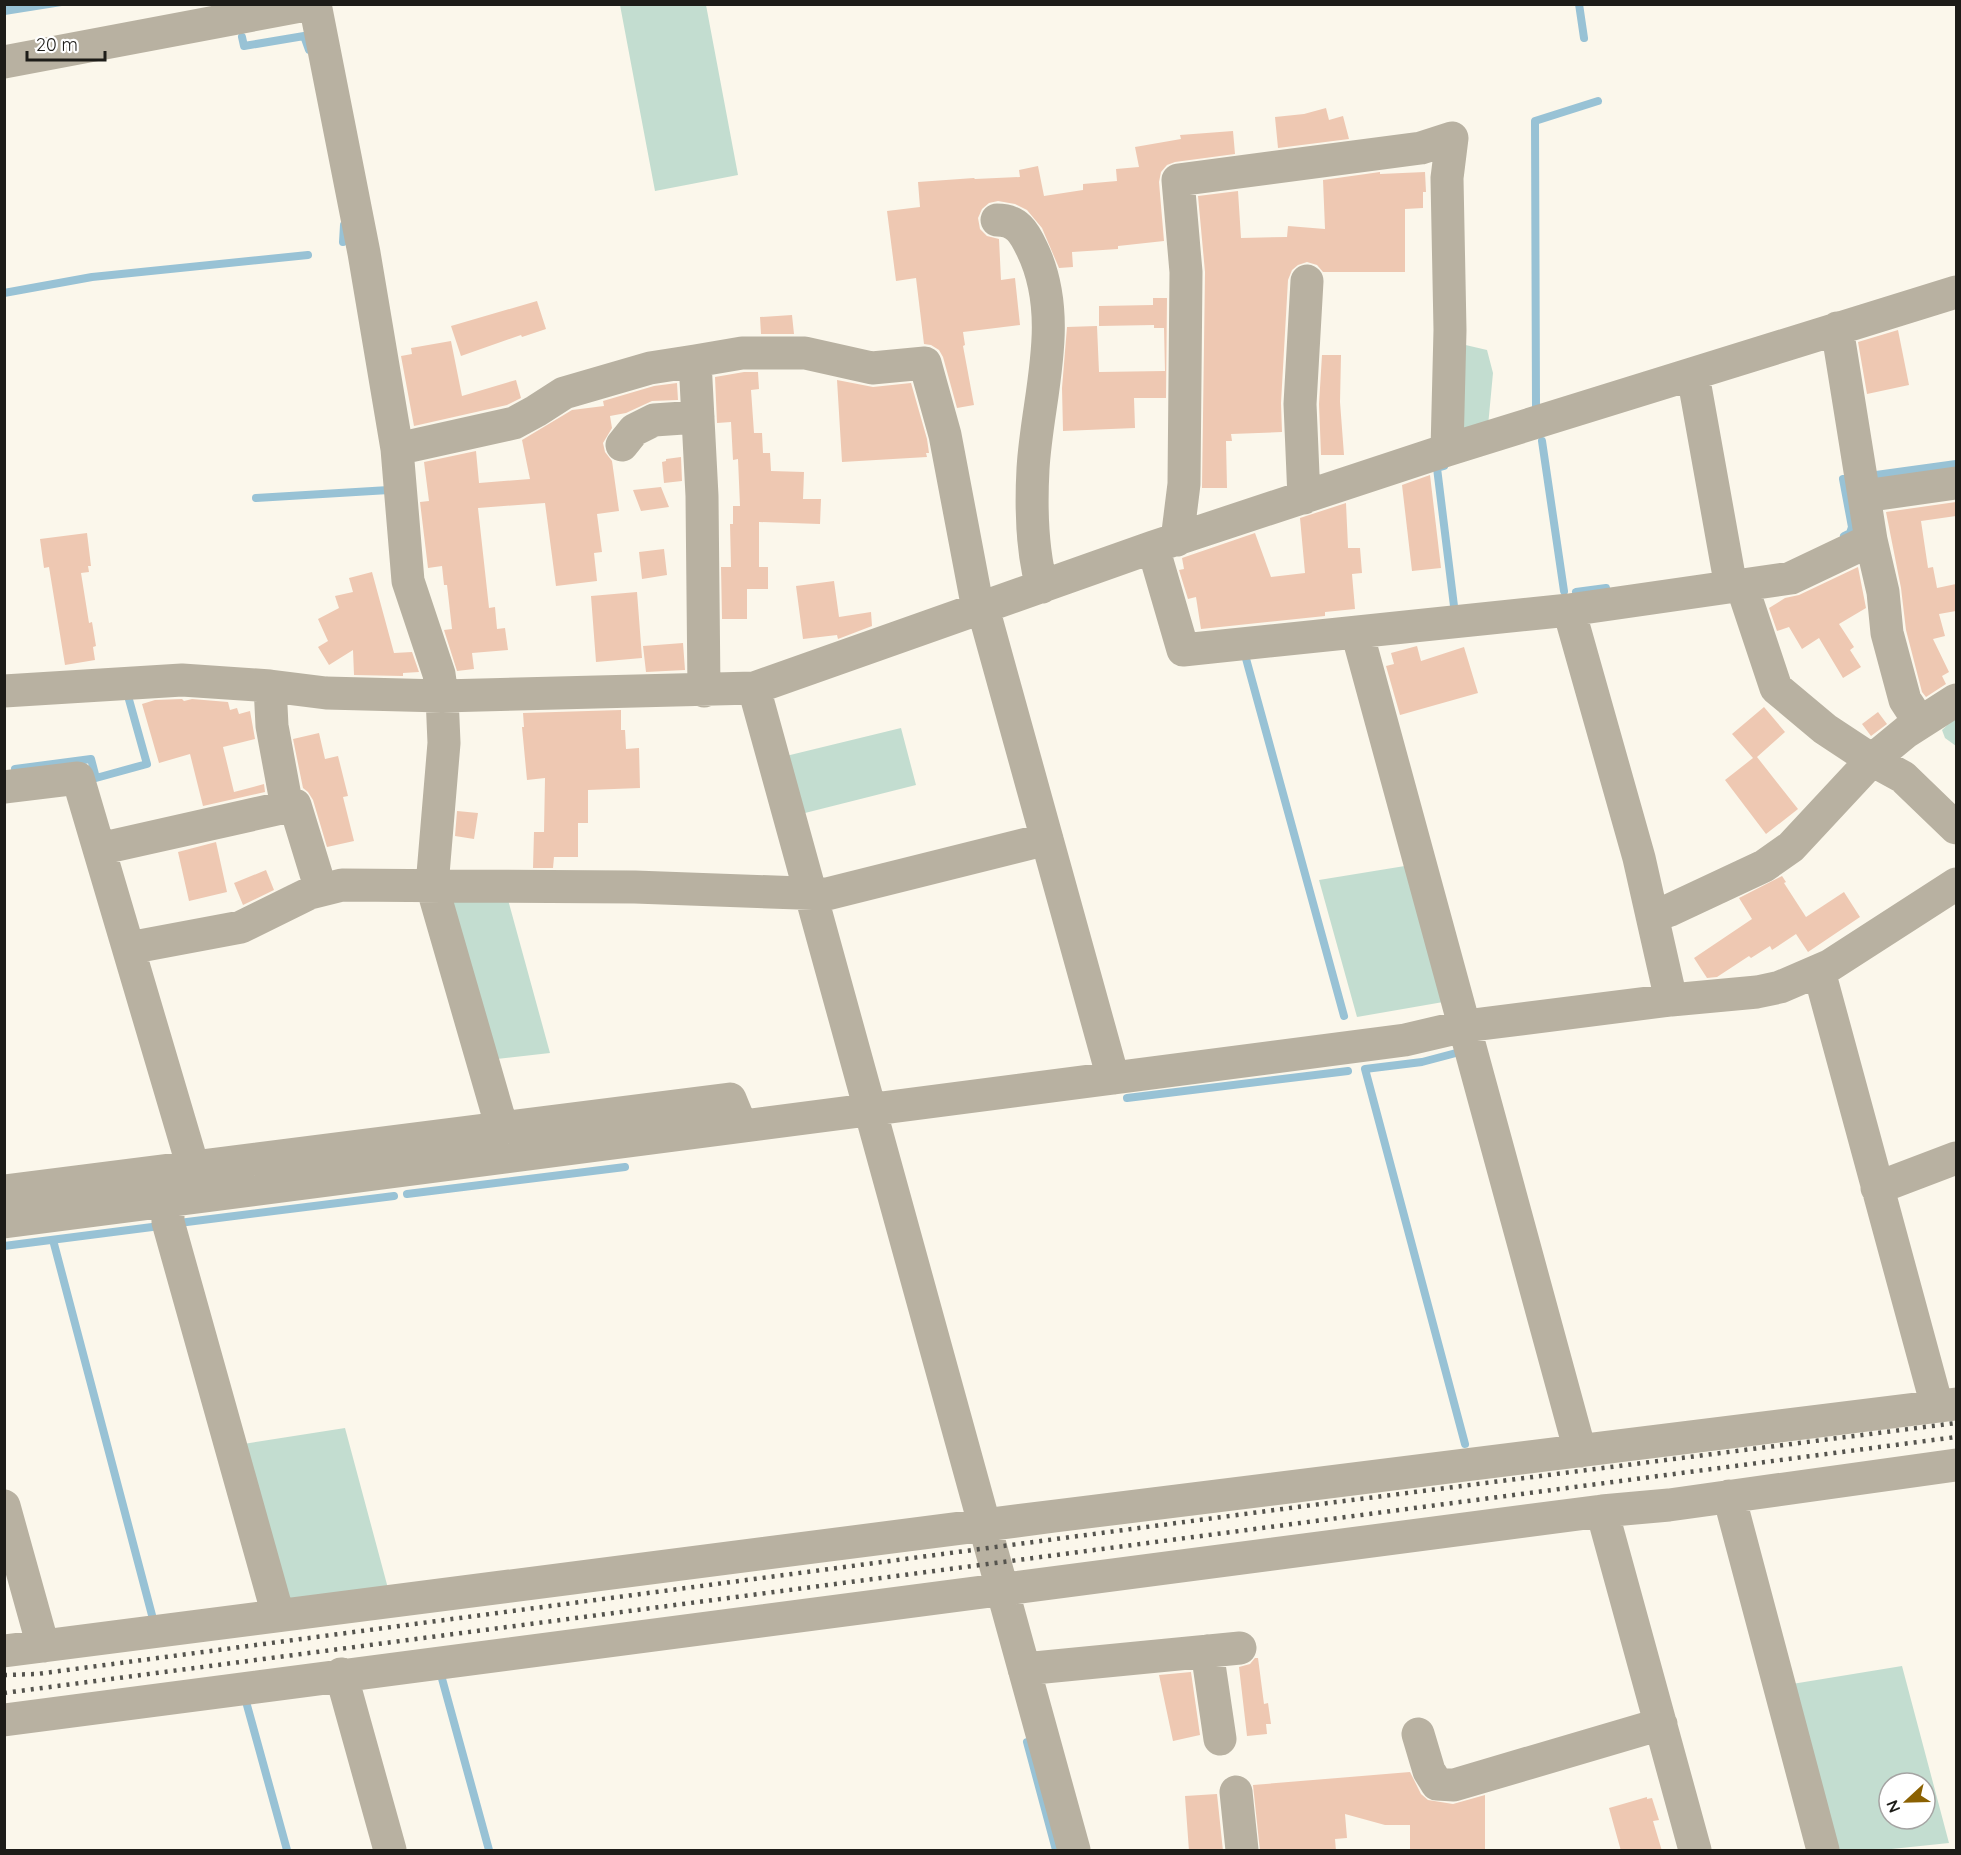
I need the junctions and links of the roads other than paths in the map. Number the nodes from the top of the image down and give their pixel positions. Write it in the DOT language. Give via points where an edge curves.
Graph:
graph roads {
  1 [pos="313,4"];
  2 [pos="4,62"];
  3 [pos="997,220"];
  4 [pos="1307,281"];
  5 [pos="1956,292"];
  6 [pos="1837,328"];
  7 [pos="695,361"];
  8 [pos="1693,375"];
  9 [pos="698,417"];
  10 [pos="622,445"];
  11 [pos="397,449"];
  12 [pos="1447,450"];
  13 [pos="1956,483"];
  14 [pos="1864,496"];
  15 [pos="1304,498"];
  16 [pos="1871,540"];
  17 [pos="1165,543"];
  18 [pos="1042,586"];
  19 [pos="1737,586"];
  20 [pos="981,609"];
  21 [pos="1569,610"];
  22 [pos="1357,632"];
  23 [pos="270,686"];
  24 [pos="754,688"];
  25 [pos="4,691"];
  26 [pos="704,691"];
  27 [pos="442,696"];
  28 [pos="1956,700"];
  29 [pos="1920,723"];
  30 [pos="1872,760"];
  31 [pos="4,788"];
  32 [pos="287,807"];
  33 [pos="1956,828"];
  34 [pos="1047,839"];
  35 [pos="99,849"];
  36 [pos="1956,884"];
  37 [pos="432,886"];
  38 [pos="321,890"];
  39 [pos="811,894"];
  40 [pos="1652,916"];
  41 [pos="129,948"];
  42 [pos="1819,971"];
  43 [pos="1671,1000"];
  44 [pos="1465,1026"];
  45 [pos="1113,1078"];
  46 [pos="870,1110"];
  47 [pos="506,1142"];
  48 [pos="1956,1158"];
  49 [pos="176,1179"];
  50 [pos="1877,1188"];
  51 [pos="4,1191"];
  52 [pos="4,1222"];
  53 [pos="1947,1405"];
  54 [pos="1580,1451"];
  55 [pos="1955,1472"];
  56 [pos="1729,1496"];
  57 [pos="4,1506"];
  58 [pos="1602,1511"];
  59 [pos="985,1526"];
  60 [pos="1002,1590"];
  61 [pos="278,1615"];
  62 [pos="43,1646"];
  63 [pos="1240,1647"];
  64 [pos="4,1651"];
  65 [pos="1207,1651"];
  66 [pos="1024,1669"];
  67 [pos="341,1674"];
  68 [pos="4,1720"];
  69 [pos="1660,1724"];
  70 [pos="1418,1734"];
  71 [pos="1220,1739"];
  72 [pos="1236,1792"];
  73 [pos="390,1851"];
  74 [pos="1074,1851"];
  75 [pos="1242,1851"];
  76 [pos="1695,1851"];
  77 [pos="1823,1851"];
  1 -- 2 [label="street"];
  1 -- 11 [label="street" via="364,253"];
  3 -- 18 [label="street" via="1008,220 1022,230 1036,258 1048,318 1033,478 1036,562"];
  4 -- 15 [label="street" via="1300,404"];
  5 -- 6 [label="street"];
  6 -- 8 [label="street"];
  6 -- 14 [label="street"];
  7 -- 9 [label="street"];
  7 -- 11 [label="street" via="650,368 564,393 514,423"];
  7 -- 20 [label="street" via="742,353 805,353 872,368 925,363 945,435"];
  8 -- 12 [label="street"];
  8 -- 19 [label="street"];
  9 -- 10 [label="street" via="654,420 634,430"];
  9 -- 26 [label="street"];
  11 -- 27 [label="street" via="408,581 439,674"];
  12 -- 15 [label="street"];
  12 -- 17 [label="street" via="1447,178 1452,138 1421,147 1178,180 1186,272 1184,484"];
  13 -- 14 [label="street"];
  14 -- 16 [label="street"];
  15 -- 17 [label="street"];
  16 -- 19 [label="street" via="1791,578"];
  16 -- 29 [label="street" via="1883,592 1887,633 1905,700"];
  17 -- 18 [label="street"];
  17 -- 22 [label="street" via="1183,650"];
  18 -- 20 [label="street"];
  19 -- 21 [label="street"];
  19 -- 30 [label="street" via="1776,688 1825,729"];
  20 -- 24 [label="street"];
  20 -- 34 [label="street"];
  21 -- 22 [label="street"];
  21 -- 40 [label="street"];
  22 -- 44 [label="street"];
  23 -- 25 [label="street" via="182,680"];
  23 -- 27 [label="street" via="326,693"];
  23 -- 32 [label="street" via="272,726"];
  24 -- 26 [label="street"];
  24 -- 39 [label="street"];
  26 -- 27 [label="street"];
  27 -- 37 [label="street" via="444,743"];
  28 -- 29 [label="street"];
  29 -- 30 [label="street"];
  30 -- 33 [label="street" via="1903,777"];
  30 -- 40 [label="street" via="1791,847 1764,866"];
  31 -- 35 [label="street" via="78,778"];
  32 -- 35 [label="street"];
  32 -- 38 [label="street" via="295,805"];
  34 -- 39 [label="street" via="827,894"];
  34 -- 45 [label="street"];
  35 -- 41 [label="street"];
  36 -- 42 [label="street"];
  37 -- 38 [label="street" via="342,885"];
  37 -- 39 [label="street" via="635,887"];
  37 -- 47 [label="street"];
  38 -- 41 [label="street" via="241,927"];
  39 -- 46 [label="street"];
  40 -- 43 [label="street"];
  41 -- 49 [label="street"];
  42 -- 43 [label="street" via="1757,992"];
  42 -- 50 [label="street"];
  43 -- 44 [label="street"];
  44 -- 45 [label="street" via="1405,1040"];
  44 -- 54 [label="street"];
  45 -- 46 [label="street"];
  46 -- 47 [label="street" via="741,1126"];
  46 -- 59 [label="street"];
  47 -- 49 [label="street"];
  47 -- 49 [label="street"];
  48 -- 50 [label="street"];
  49 -- 51 [label="street"];
  49 -- 52 [label="street"];
  49 -- 61 [label="street" via="168,1222"];
  50 -- 53 [label="street"];
  53 -- 54 [label="street"];
  54 -- 59 [label="street"];
  55 -- 56 [label="street"];
  56 -- 58 [label="street"];
  56 -- 77 [label="street"];
  57 -- 62 [label="street"];
  58 -- 60 [label="street"];
  58 -- 69 [label="street"];
  59 -- 60 [label="street"];
  59 -- 61 [label="street"];
  60 -- 66 [label="street"];
  60 -- 67 [label="street"];
  61 -- 62 [label="street"];
  62 -- 64 [label="street"];
  63 -- 65 [label="street"];
  65 -- 66 [label="street"];
  65 -- 71 [label="street"];
  66 -- 74 [label="street"];
  67 -- 68 [label="street"];
  67 -- 73 [label="street"];
  69 -- 70 [label="street" via="1454,1785 1437,1784"];
  69 -- 76 [label="street"];
  72 -- 75 [label="street"];
}
